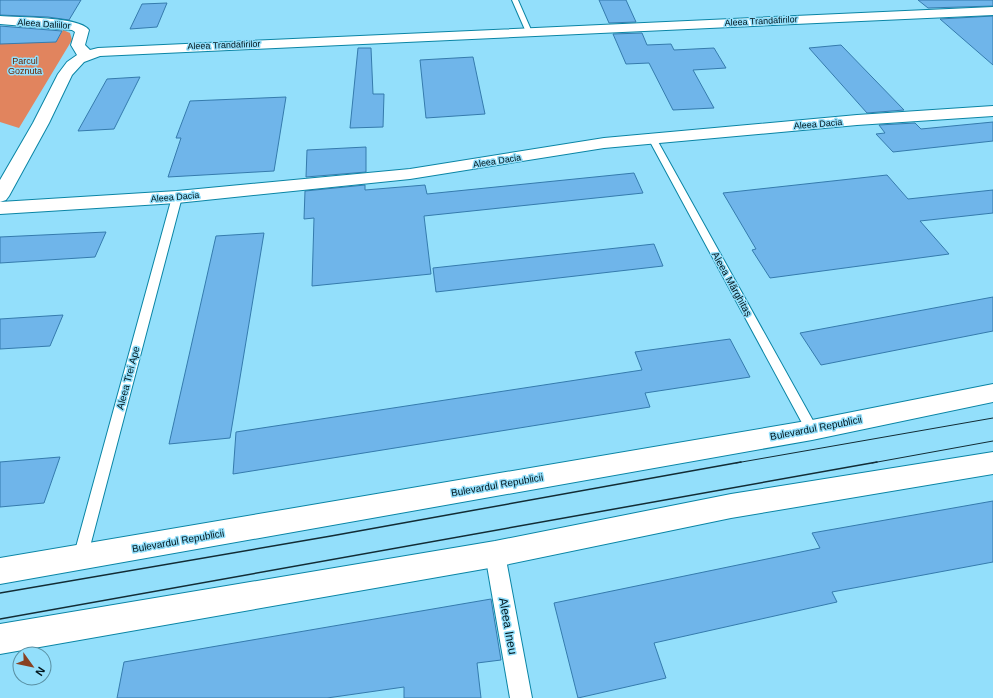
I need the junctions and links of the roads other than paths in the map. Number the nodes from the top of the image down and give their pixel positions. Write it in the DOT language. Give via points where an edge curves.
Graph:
graph roads {
  1 [pos="515,0"];
  2 [pos="993,10"];
  3 [pos="0,20"];
  4 [pos="529,32"];
  5 [pos="87,55"];
  6 [pos="993,111"];
  7 [pos="652,138"];
  8 [pos="0,196"];
  9 [pos="177,197"];
  10 [pos="0,208"];
  11 [pos="993,393"];
  12 [pos="812,430"];
  13 [pos="993,463"];
  14 [pos="495,554"];
  15 [pos="80,558"];
  16 [pos="0,571"];
  17 [pos="0,639"];
  18 [pos="520,698"];
  1 -- 4 [label="lane"];
  2 -- 4 [label="street, Aleea Trandafirilor"];
  3 -- 5 [label="street, Aleea Daliilor" via="65,24 80,28 82,30 78,45"];
  4 -- 5 [label="street, Aleea Trandafirilor" via="121,50"];
  5 -- 8 [label="street, Aleea Trandafirilor" via="72,65 65,74"];
  6 -- 7 [label="street, Aleea Dacia"];
  7 -- 9 [label="street, Aleea Dacia" via="604,143 410,174"];
  7 -- 12 [label="lane, Aleea Mărghitaș"];
  9 -- 10 [label="street, Aleea Dacia"];
  9 -- 15 [label="lane, Aleea Trei Ape"];
  11 -- 12 [label="street, Bulevardul Republicii"];
  12 -- 15 [label="street, Bulevardul Republicii"];
  13 -- 14 [label="street" via="731,506"];
  14 -- 17 [label="street"];
  14 -- 18 [label="street, Aleea Ineu"];
  15 -- 16 [label="street, Bulevardul Republicii"];
}
